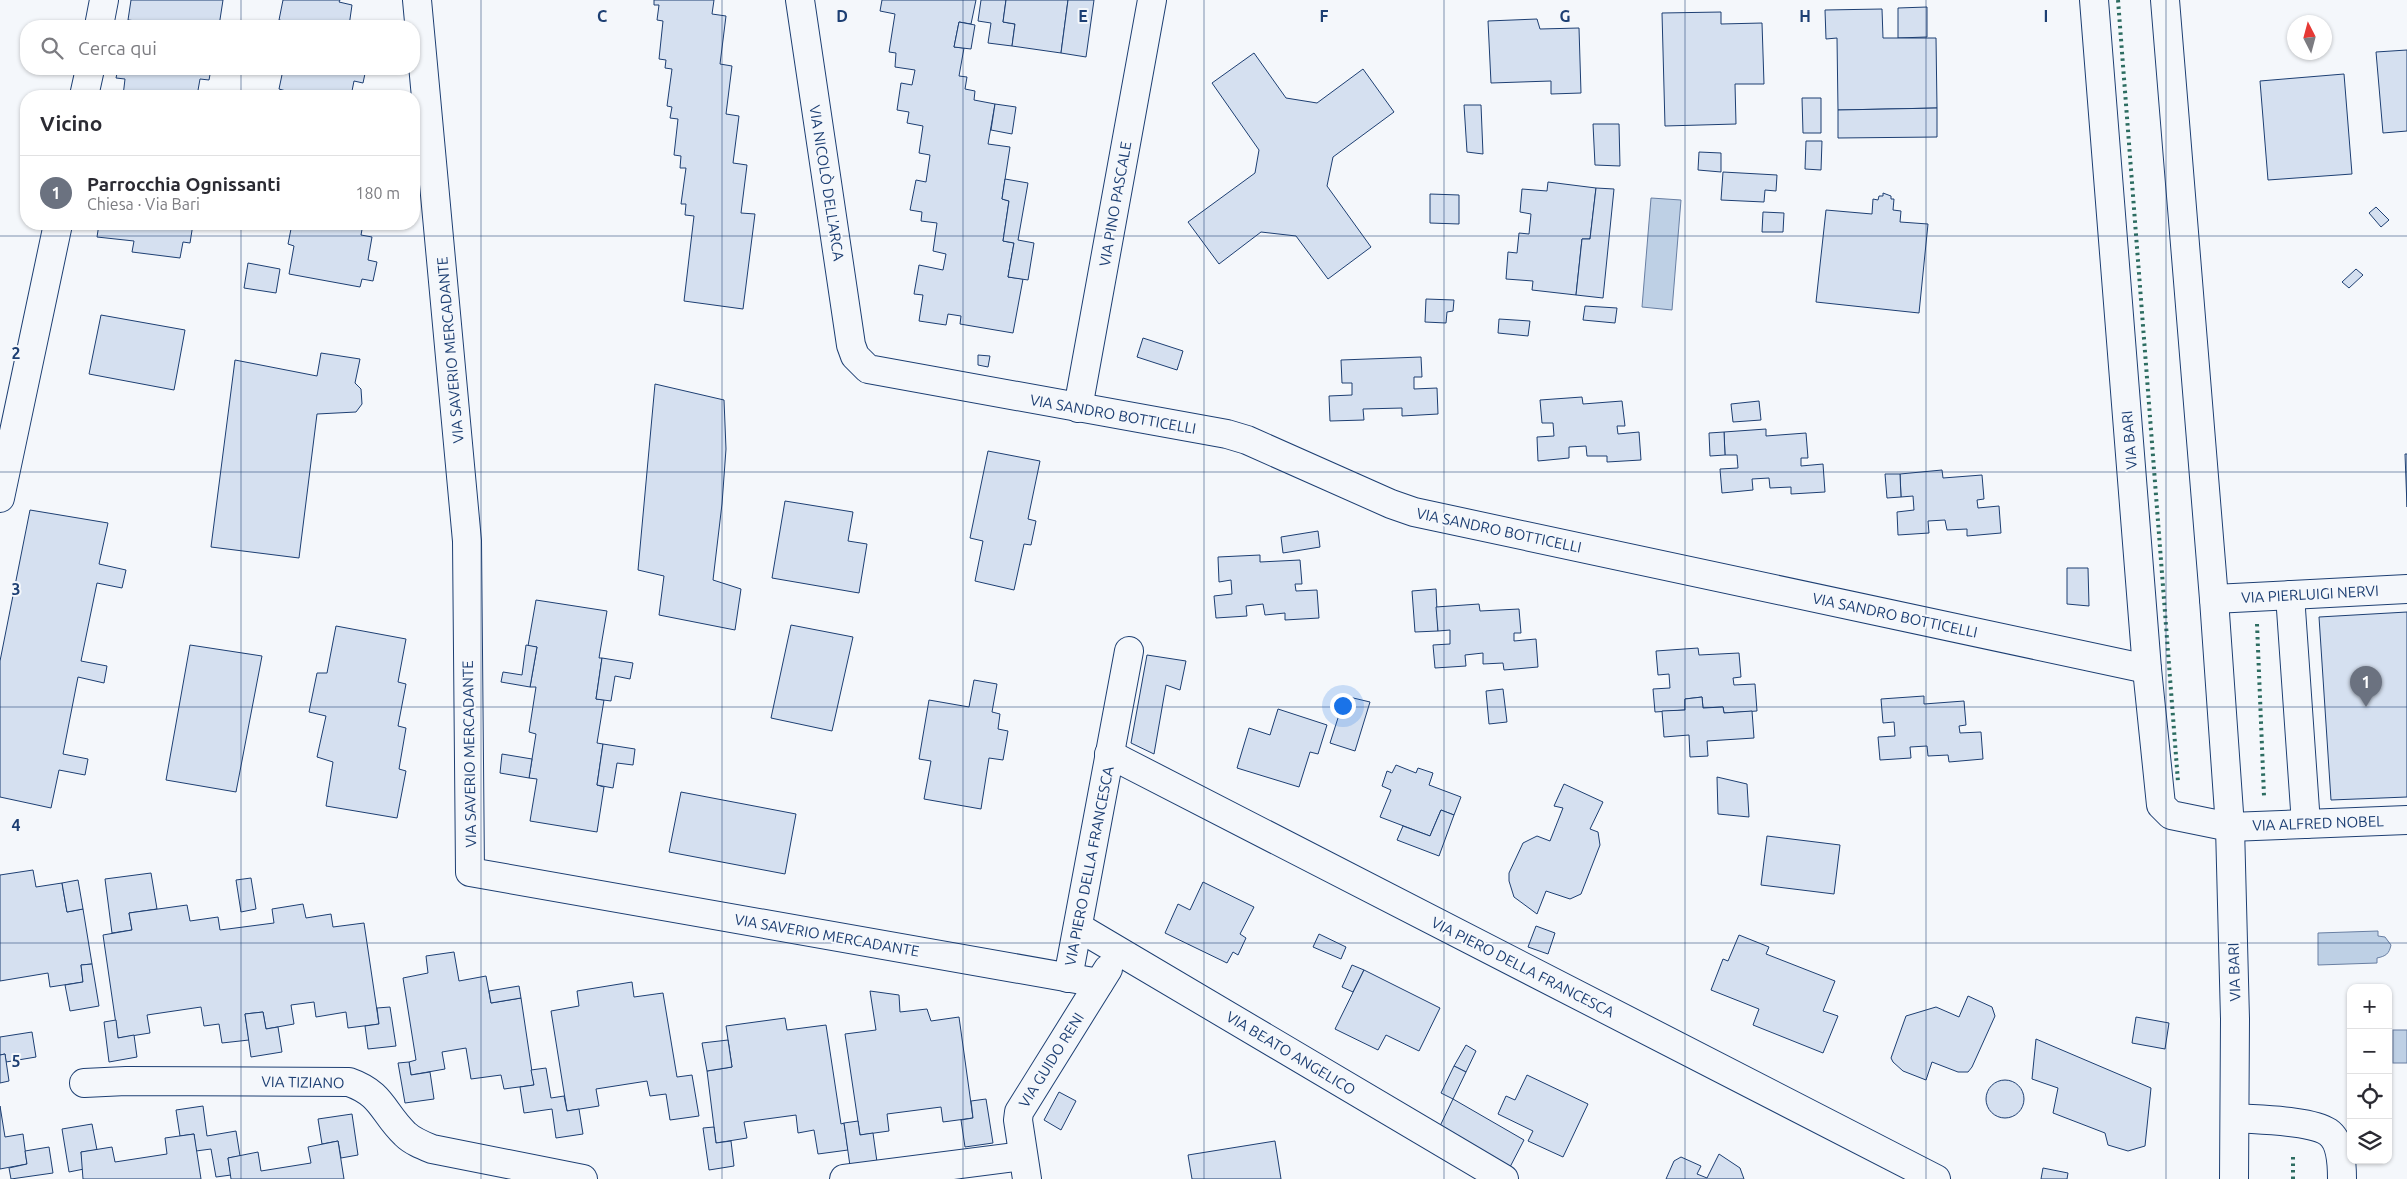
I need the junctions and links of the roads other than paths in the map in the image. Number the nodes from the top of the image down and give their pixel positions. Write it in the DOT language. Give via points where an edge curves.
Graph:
graph roads {
  1 [pos="104,0"];
  2 [pos="417,0"];
  3 [pos="800,0"];
  4 [pos="1152,0"];
  5 [pos="2094,0"];
  6 [pos="2165,0"];
  7 [pos="100,20"];
  8 [pos="419,20"];
  9 [pos="420,32"];
  10 [pos="89,75"];
  11 [pos="85,90"];
  12 [pos="57,230"];
  13 [pos="860,364"];
  14 [pos="1078,408"];
  15 [pos="0,498"];
  16 [pos="2407,589"];
  17 [pos="2290,595"];
  18 [pos="2214,600"];
  19 [pos="1129,651"];
  20 [pos="2148,669"];
  21 [pos="1109,754"];
  22 [pos="2407,820"];
  23 [pos="2306,824"];
  24 [pos="2230,827"];
  25 [pos="1078,927"];
  26 [pos="1120,952"];
  27 [pos="1068,978"];
  28 [pos="1099,983"];
  29 [pos="84,1083"];
  30 [pos="2235,1118"];
  31 [pos="1025,1168"];
  32 [pos="583,1179"];
  33 [pos="844,1179"];
  34 [pos="1504,1179"];
  35 [pos="1936,1179"];
  36 [pos="2234,1179"];
  37 [pos="2342,1179"];
  1 -- 7 [label="street"];
  2 -- 8 [label="street, VIA SAVERIO MERCADANTE"];
  3 -- 13 [label="street, VIA NICOLÒ DELL'ARCA" via="852,345"];
  4 -- 14 [label="street, VIA PINO PASCALE"];
  5 -- 20 [label="street, VIA BARI"];
  6 -- 18 [label="street, VIA BARI"];
  9 -- 27 [label="street, VIA SAVERIO MERCADANTE" via="467,541 470,872"];
  10 -- 11 [label="street"];
  12 -- 15 [label="street"];
  13 -- 14 [label="street, VIA SANDRO BOTTICELLI" via="876,372"];
  14 -- 20 [label="street, VIA SANDRO BOTTICELLI" via="1247,440 1414,512"];
  16 -- 17 [label="street, VIA PIERLUIGI NERVI"];
  17 -- 18 [label="street, VIA PIERLUIGI NERVI"];
  17 -- 23 [label="street"];
  18 -- 24 [label="street, VIA BARI"];
  19 -- 21 [label="street, VIA PIERO DELLA FRANCESCA"];
  20 -- 24 [label="street, VIA BARI" via="2161,805 2170,815"];
  21 -- 25 [label="street, VIA PIERO DELLA FRANCESCA"];
  21 -- 35 [label="street, VIA PIERO DELLA FRANCESCA"];
  22 -- 23 [label="street, VIA ALFRED NOBEL"];
  23 -- 24 [label="street, VIA ALFRED NOBEL"];
  24 -- 30 [label="street, VIA BARI"];
  25 -- 26 [label="street, VIA BEATO ANGELICO"];
  25 -- 27 [label="street, VIA PIERO DELLA FRANCESCA"];
  26 -- 28 [label="street, VIA GUIDO RENI"];
  26 -- 34 [label="street, VIA BEATO ANGELICO"];
  27 -- 28 [label="street, VIA SAVERIO MERCADANTE"];
  28 -- 31 [label="street, VIA GUIDO RENI" via="1019,1112"];
  29 -- 32 [label="street, VIA TIZIANO" via="349,1082 366,1088 381,1102 404,1134 417,1143 432,1149"];
  30 -- 36 [label="street, VIA BARI"];
  30 -- 37 [label="street" via="2309,1125 2329,1132 2339,1150"];
  31 -- 33 [label="street"];
}
